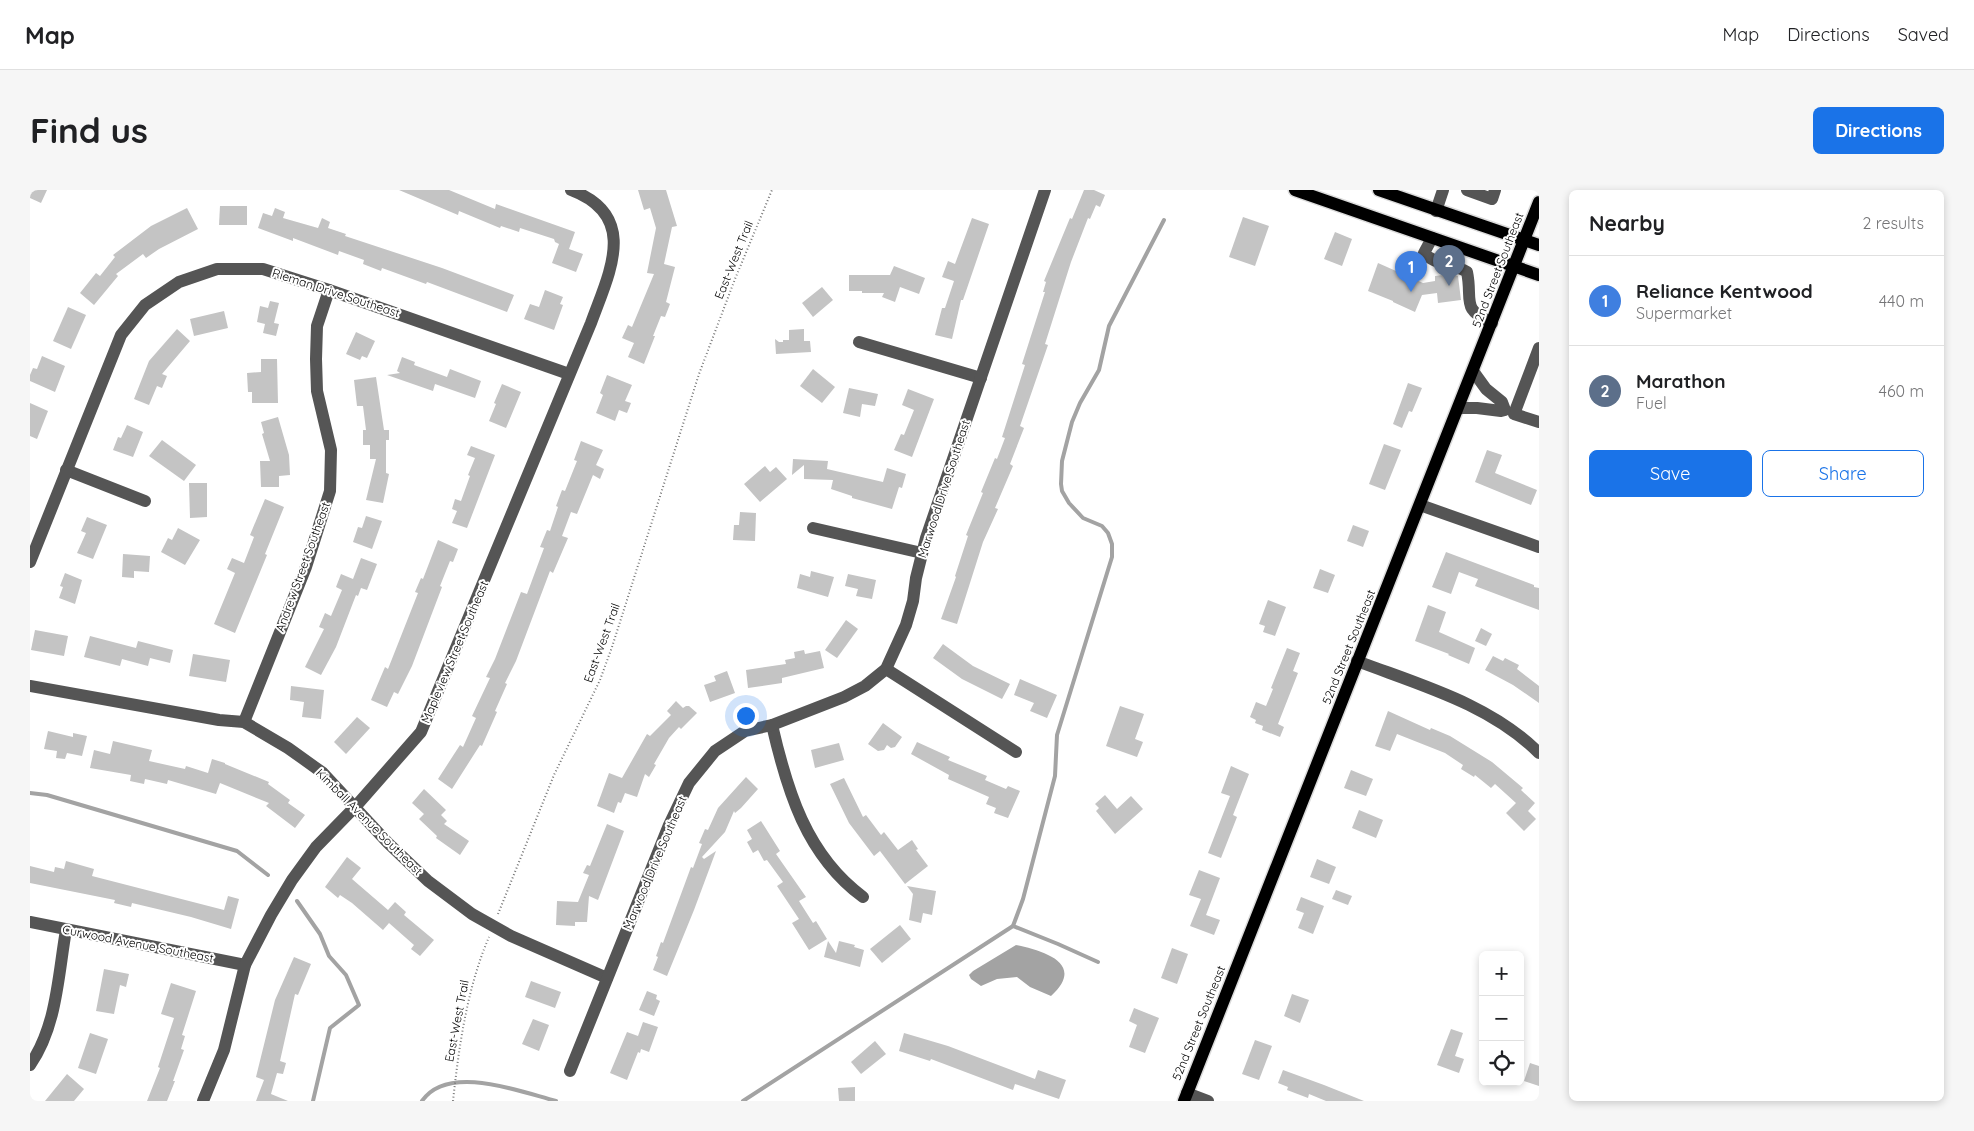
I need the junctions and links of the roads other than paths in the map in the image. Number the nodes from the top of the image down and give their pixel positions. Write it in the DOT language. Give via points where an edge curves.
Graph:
graph roads {
  1 [pos="571,190"];
  2 [pos="1045,190"];
  3 [pos="1294,190"];
  4 [pos="1379,190"];
  5 [pos="1443,190"];
  6 [pos="1467,190"];
  7 [pos="1495,190"];
  8 [pos="1539,202"];
  9 [pos="1436,211"];
  10 [pos="1432,238"];
  11 [pos="1524,240"];
  12 [pos="1539,245"];
  13 [pos="1515,266"];
  14 [pos="1539,274"];
  15 [pos="330,290"];
  16 [pos="1492,323"];
  17 [pos="859,342"];
  18 [pos="1539,348"];
  19 [pos="1473,371"];
  20 [pos="569,374"];
  21 [pos="981,378"];
  22 [pos="1458,408"];
  23 [pos="1510,412"];
  24 [pos="1539,422"];
  25 [pos="66,470"];
  26 [pos="145,501"];
  27 [pos="1420,505"];
  28 [pos="813,528"];
  29 [pos="1539,547"];
  30 [pos="922,553"];
  31 [pos="30,562"];
  32 [pos="1357,661"];
  33 [pos="886,669"];
  34 [pos="30,686"];
  35 [pos="244,722"];
  36 [pos="772,725"];
  37 [pos="1016,752"];
  38 [pos="1539,753"];
  39 [pos="356,806"];
  40 [pos="863,897"];
  41 [pos="30,922"];
  42 [pos="66,930"];
  43 [pos="246,964"];
  44 [pos="608,978"];
  45 [pos="30,1066"];
  46 [pos="570,1071"];
  47 [pos="1185,1097"];
  48 [pos="203,1101"];
  49 [pos="1208,1101"];
  1 -- 20 [label="street, Mapleview Street Southeast" via="596,202 610,220 615,243 610,272"];
  2 -- 21 [label="street, Marwood Drive Southeast"];
  3 -- 10 [label="main road"];
  4 -- 9 [label="main road"];
  5 -- 9 [label="street"];
  6 -- 7 [label="street" via="1492,199"];
  8 -- 11 [label="main road, 52nd Street Southeast"];
  9 -- 11 [label="main road"];
  10 -- 13 [label="main road"];
  10 -- 16 [label="street" via="1424,252 1429,258 1467,272 1470,308 1478,317"];
  11 -- 12 [label="main road"];
  11 -- 13 [label="main road, 52nd Street Southeast"];
  13 -- 14 [label="main road"];
  13 -- 16 [label="main road, 52nd Street Southeast"];
  15 -- 20 [label="street, Rieman Drive Southeast"];
  15 -- 25 [label="street, Rieman Drive Southeast" via="263,269 217,269 179,282 145,305 121,335"];
  15 -- 35 [label="street, Andrew Street Southeast" via="317,326 316,359 317,391 332,450 330,491 306,567"];
  16 -- 19 [label="main road, 52nd Street Southeast"];
  17 -- 21 [label="street"];
  18 -- 23 [label="street"];
  19 -- 22 [label="main road, 52nd Street Southeast"];
  19 -- 23 [label="street"];
  20 -- 39 [label="street, Mapleview Street Southeast" via="421,732"];
  21 -- 30 [label="street, Marwood Drive Southeast"];
  22 -- 23 [label="street"];
  22 -- 27 [label="main road, 52nd Street Southeast"];
  23 -- 24 [label="street"];
  25 -- 26 [label="street"];
  25 -- 31 [label="street, Rieman Drive Southeast"];
  27 -- 29 [label="street"];
  27 -- 32 [label="main road, 52nd Street Southeast"];
  28 -- 30 [label="street"];
  30 -- 33 [label="street, Marwood Drive Southeast" via="906,625"];
  32 -- 38 [label="street" via="1480,710 1505,725"];
  32 -- 47 [label="main road, 52nd Street Southeast"];
  33 -- 36 [label="street, Marwood Drive Southeast" via="844,697"];
  33 -- 37 [label="street"];
  34 -- 35 [label="street, Kimball Avenue Southeast"];
  35 -- 39 [label="street, Kimball Avenue Southeast" via="323,773"];
  36 -- 40 [label="street" via="783,772 804,826 846,884"];
  36 -- 44 [label="street, Marwood Drive Southeast" via="745,731 715,751 688,783"];
  39 -- 43 [label="street, Mapleview Street Southeast" via="316,848 292,880"];
  39 -- 44 [label="street, Kimball Avenue Southeast" via="388,843 428,881 472,914"];
  41 -- 42 [label="street, Curwood Avenue Southeast"];
  42 -- 43 [label="street, Curwood Avenue Southeast"];
  42 -- 45 [label="street" via="51,1020"];
  43 -- 48 [label="street, Mapleview Street Southeast" via="224,1050"];
  44 -- 46 [label="street, Marwood Drive Southeast"];
  47 -- 49 [label="street"];
}
